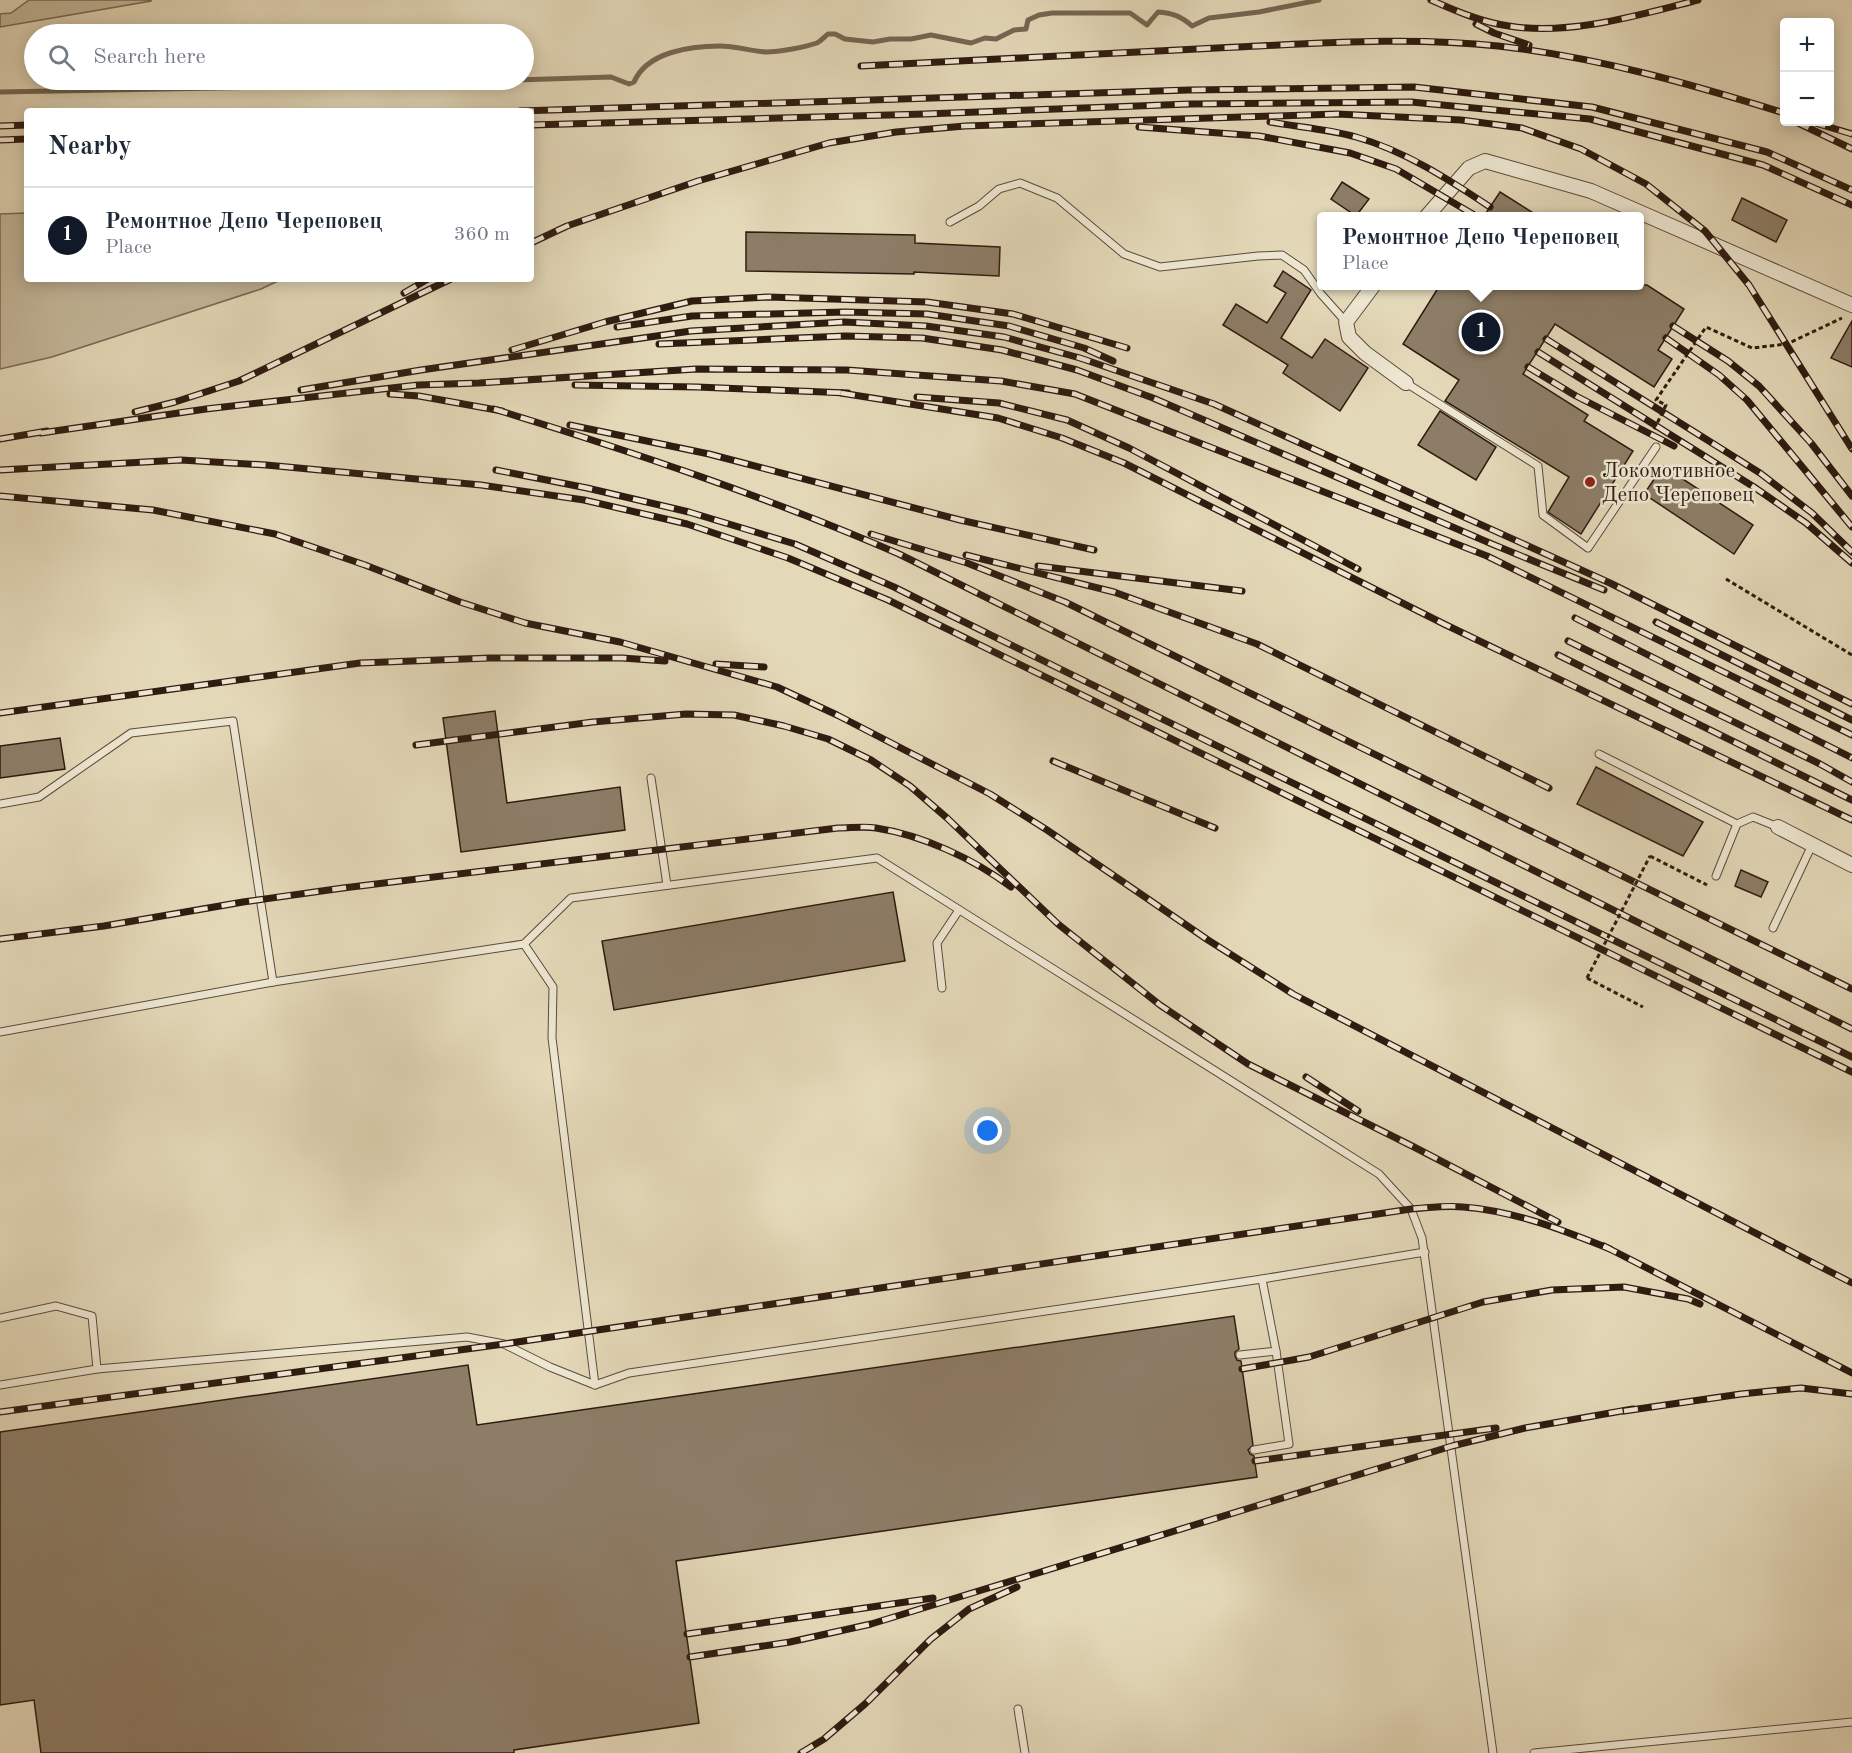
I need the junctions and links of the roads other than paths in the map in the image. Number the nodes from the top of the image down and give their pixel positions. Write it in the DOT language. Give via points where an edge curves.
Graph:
graph roads {
  1 [pos="1430,212"];
  2 [pos="1639,212"];
  3 [pos="1644,214"];
  4 [pos="950,222"];
  5 [pos="1317,287"];
  6 [pos="1319,290"];
  7 [pos="1369,290"];
  8 [pos="1852,305"];
  9 [pos="1346,322"];
  10 [pos="1406,384"];
  11 [pos="1656,447"];
  12 [pos="1599,754"];
  13 [pos="651,778"];
  14 [pos="0,804"];
  15 [pos="1737,824"];
  16 [pos="1778,827"];
  17 [pos="1812,845"];
  18 [pos="1852,865"];
  19 [pos="1716,876"];
  20 [pos="667,885"];
  21 [pos="959,910"];
  22 [pos="1773,928"];
  23 [pos="524,944"];
  24 [pos="273,982"];
  25 [pos="942,988"];
  26 [pos="0,1032"];
  27 [pos="1425,1252"];
  28 [pos="1262,1279"];
  29 [pos="0,1318"];
  30 [pos="1276,1351"];
  31 [pos="1240,1355"];
  32 [pos="97,1369"];
  33 [pos="0,1385"];
  34 [pos="595,1385"];
  35 [pos="1254,1450"];
  36 [pos="1018,1709"];
  37 [pos="1852,1722"];
  38 [pos="1025,1753"];
  39 [pos="1493,1753"];
  40 [pos="1534,1753"];
  1 -- 2 [label="street" via="1469,168 1485,161 1591,191"];
  3 -- 8 [label="street"];
  4 -- 5 [label="lane" via="999,189 1020,183 1056,198 1124,254 1160,267 1282,255 1304,270"];
  6 -- 9 [label="lane"];
  7 -- 9 [label="street"];
  9 -- 10 [label="street" via="1349,337"];
  10 -- 11 [label="lane" via="1538,466 1543,515 1588,548"];
  12 -- 15 [label="lane"];
  13 -- 20 [label="lane"];
  14 -- 24 [label="lane" via="39,797 131,733 233,721"];
  15 -- 16 [label="lane" via="1753,817"];
  15 -- 19 [label="lane"];
  16 -- 17 [label="street"];
  17 -- 18 [label="street"];
  17 -- 22 [label="lane"];
  20 -- 21 [label="lane" via="878,858"];
  20 -- 23 [label="lane" via="571,898"];
  21 -- 25 [label="lane" via="937,943"];
  21 -- 27 [label="lane" via="1379,1174 1411,1209"];
  23 -- 24 [label="lane"];
  23 -- 34 [label="lane" via="553,987 552,1038"];
  24 -- 26 [label="lane"];
  27 -- 28 [label="lane"];
  27 -- 39 [label="lane"];
  28 -- 30 [label="lane"];
  28 -- 34 [label="lane" via="629,1373"];
  29 -- 32 [label="lane" via="56,1306 92,1316"];
  30 -- 31 [label="lane"];
  30 -- 35 [label="lane" via="1289,1444"];
  32 -- 33 [label="lane"];
  32 -- 34 [label="lane" via="467,1337 504,1344"];
  36 -- 38 [label="lane"];
  37 -- 40 [label="lane"];
}
